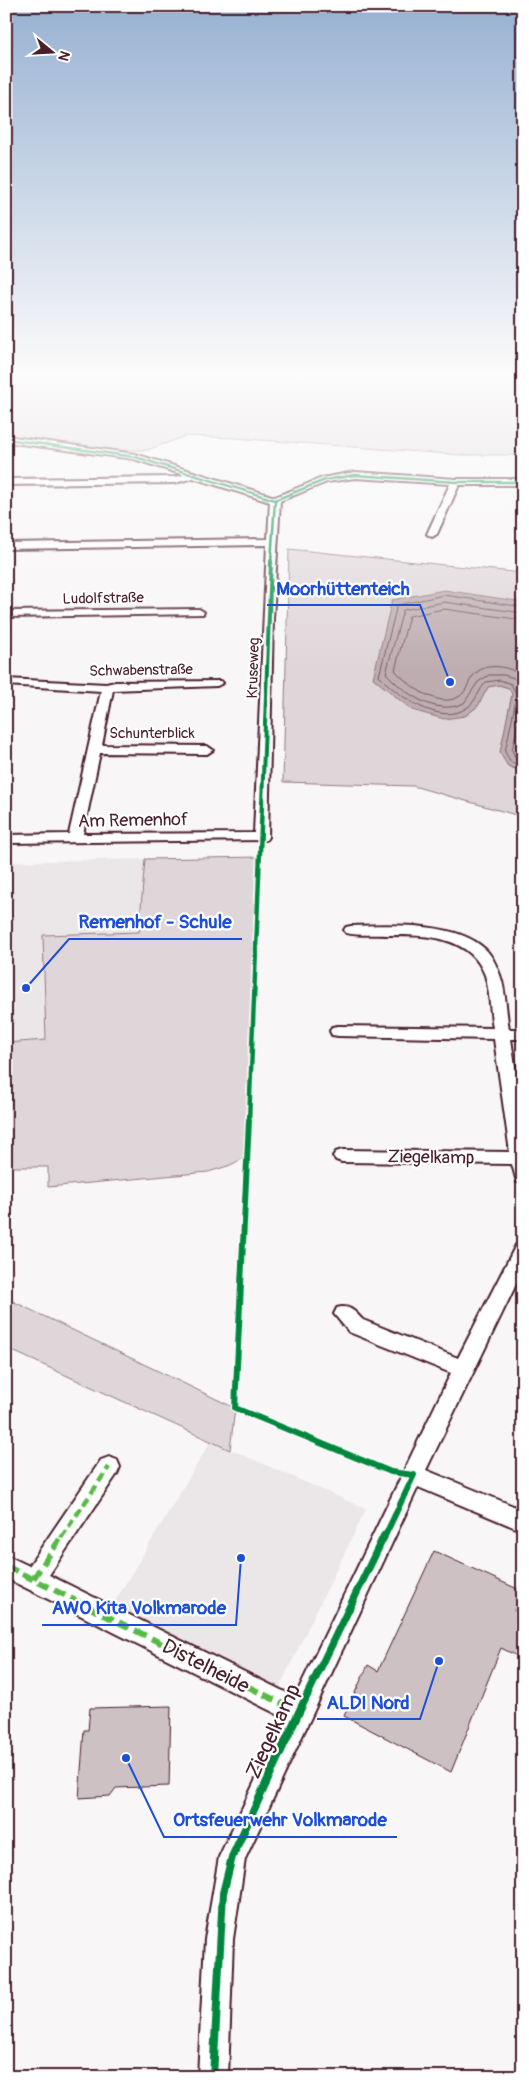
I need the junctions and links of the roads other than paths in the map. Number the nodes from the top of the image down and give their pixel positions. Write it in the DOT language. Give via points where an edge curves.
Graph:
graph roads {
  1 [pos="192,475"];
  2 [pos="6,482"];
  3 [pos="456,482"];
  4 [pos="523,482"];
  5 [pos="275,500"];
  6 [pos="432,534"];
  7 [pos="273,542"];
  8 [pos="6,546"];
  9 [pos="199,612"];
  10 [pos="6,614"];
  11 [pos="6,682"];
  12 [pos="217,684"];
  13 [pos="108,688"];
  14 [pos="96,749"];
  15 [pos="207,750"];
  16 [pos="261,837"];
  17 [pos="76,839"];
  18 [pos="6,840"];
  19 [pos="351,930"];
  20 [pos="338,1031"];
  21 [pos="502,1034"];
  22 [pos="523,1034"];
  23 [pos="342,1156"];
  24 [pos="520,1158"];
  25 [pos="523,1177"];
  26 [pos="523,1250"];
  27 [pos="344,1314"];
  28 [pos="463,1370"];
  29 [pos="109,1467"];
  30 [pos="414,1475"];
  31 [pos="523,1521"];
  32 [pos="6,1566"];
  33 [pos="33,1579"];
  34 [pos="299,1712"];
  35 [pos="213,2077"];
  1 -- 2 [label="street" via="175,480"];
  1 -- 5 [label="street"];
  3 -- 4 [label="street"];
  3 -- 5 [label="street" via="342,476"];
  3 -- 6 [label="street"];
  5 -- 7 [label="street, Kruseweg"];
  7 -- 8 [label="street"];
  7 -- 16 [label="street, Kruseweg"];
  9 -- 10 [label="street, Ludolfstraße"];
  11 -- 13 [label="street, Schwabenstraße"];
  12 -- 13 [label="street, Schwabenstraße" via="115,685"];
  13 -- 14 [label="street, Schunterblick"];
  14 -- 15 [label="street, Schunterblick"];
  14 -- 17 [label="street, Schunterblick"];
  16 -- 17 [label="street, Am Remenhof"];
  17 -- 18 [label="street, Am Remenhof"];
  19 -- 21 [label="street" via="431,933 466,944 479,952 493,976"];
  20 -- 21 [label="street"];
  21 -- 22 [label="street"];
  21 -- 24 [label="street"];
  23 -- 24 [label="street, Ziegelkamp"];
  24 -- 25 [label="street"];
  26 -- 28 [label="street, Ziegelkamp"];
  27 -- 28 [label="street" via="356,1326"];
  28 -- 30 [label="street, Ziegelkamp"];
  29 -- 33 [label="street"];
  30 -- 31 [label="street"];
  30 -- 34 [label="street, Ziegelkamp"];
  32 -- 33 [label="street, Distelheide"];
  33 -- 34 [label="street, Distelheide"];
  34 -- 35 [label="street, Ziegelkamp" via="232,1857 223,1892"];
}
